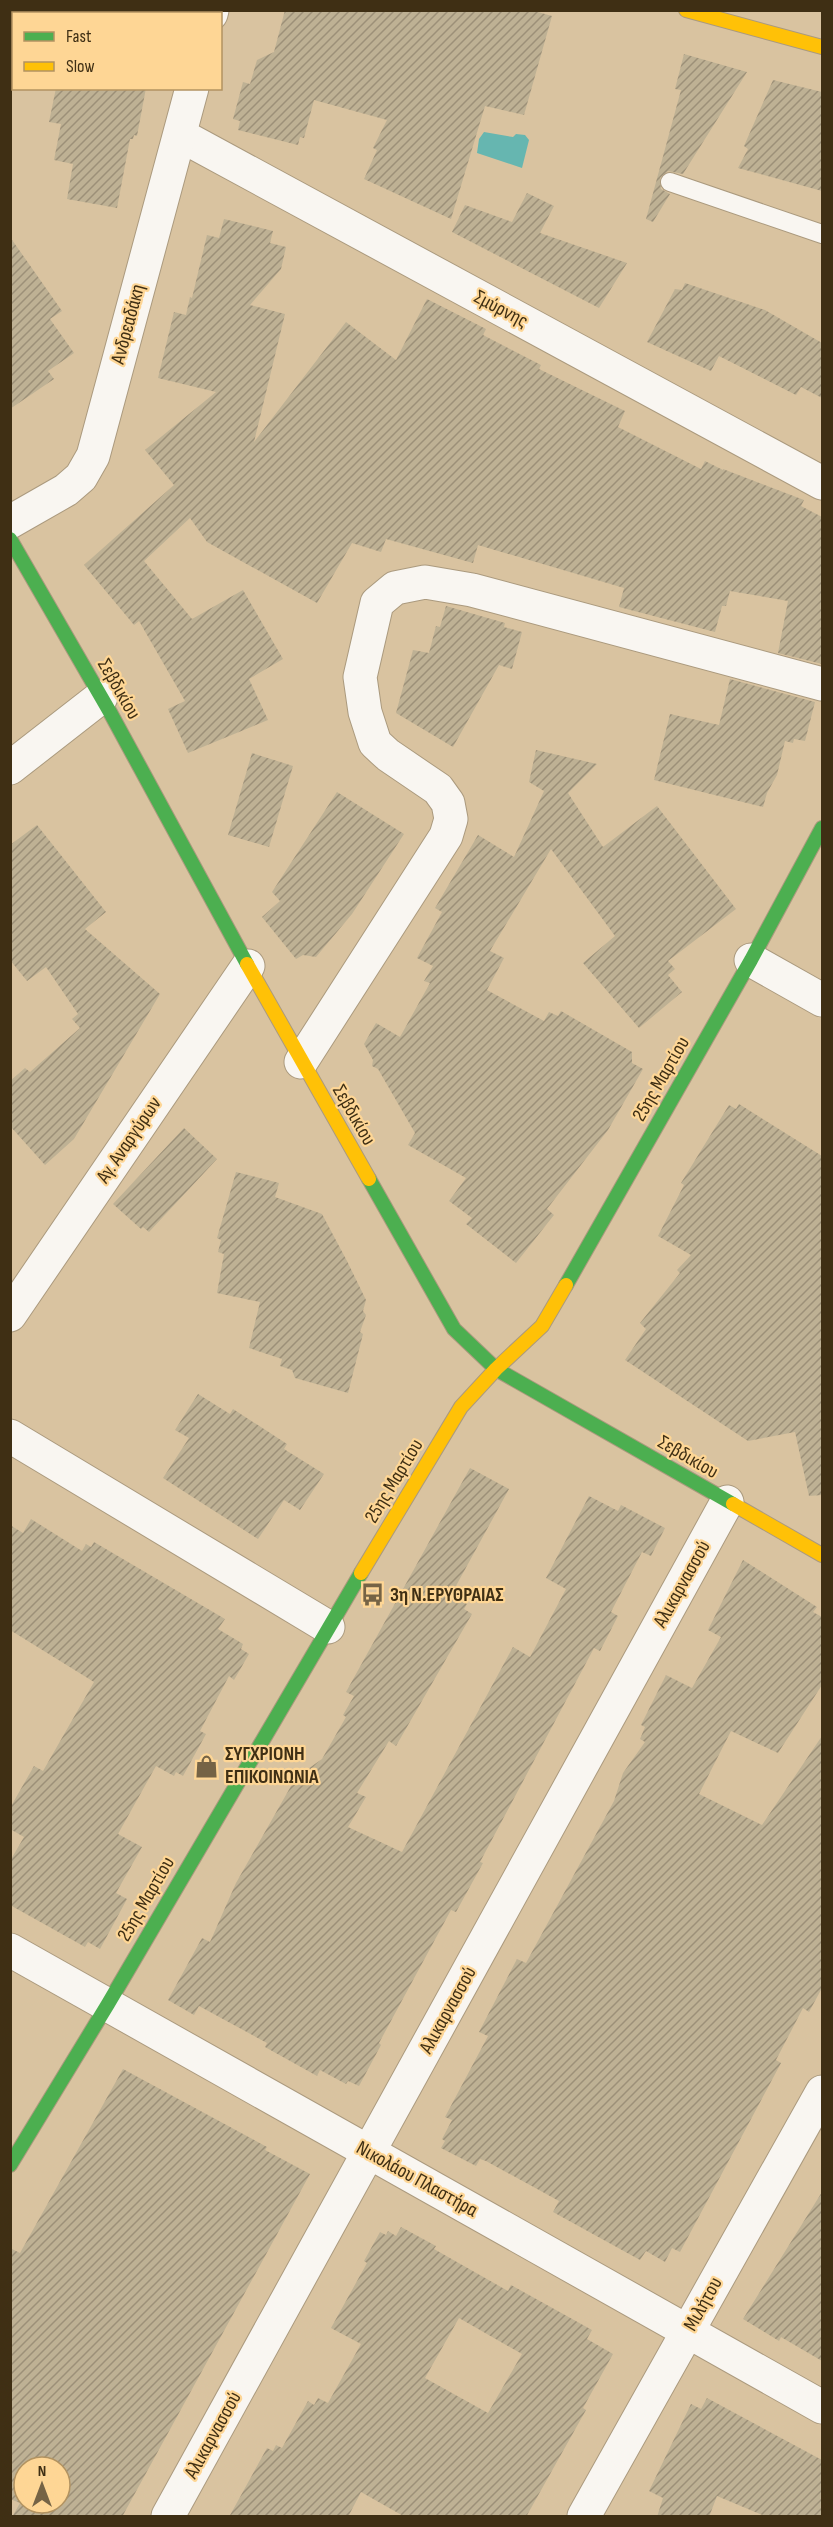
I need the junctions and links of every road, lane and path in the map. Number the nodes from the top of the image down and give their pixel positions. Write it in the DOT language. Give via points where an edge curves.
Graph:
graph roads {
  1 [pos="686,10"];
  2 [pos="822,47"];
  3 [pos="191,90"];
  4 [pos="180,135"];
  5 [pos="670,182"];
  6 [pos="822,234"];
  7 [pos="822,483"];
  8 [pos="10,522"];
  9 [pos="10,540"];
  10 [pos="822,684"];
  11 [pos="100,697"];
  12 [pos="10,768"];
  13 [pos="822,828"];
  14 [pos="751,960"];
  15 [pos="248,966"];
  16 [pos="822,1000"];
  17 [pos="302,1062"];
  18 [pos="10,1315"];
  19 [pos="496,1369"];
  20 [pos="10,1436"];
  21 [pos="727,1502"];
  22 [pos="822,1553"];
  23 [pos="328,1627"];
  24 [pos="10,1950"];
  25 [pos="108,2004"];
  26 [pos="822,2092"];
  27 [pos="370,2153"];
  28 [pos="10,2165"];
  29 [pos="688,2330"];
  30 [pos="822,2407"];
  31 [pos="168,2517"];
  32 [pos="584,2517"];
  1 -- 2 [label="street"];
  3 -- 4 [label="street, Ανδρεαδάκη"];
  4 -- 7 [label="street, Σμύρνης"];
  4 -- 8 [label="street, Ανδρεαδάκη" via="93,456 81,477 66,490"];
  5 -- 6 [label="lane"];
  9 -- 11 [label="street, Σεβδικίου"];
  10 -- 17 [label="street" via="472,590 426,582 395,588 377,603 374,614 360,677 365,712 375,743 438,789 448,803 451,819 446,836"];
  11 -- 12 [label="street"];
  11 -- 15 [label="street, Σεβδικίου"];
  13 -- 14 [label="street, 25ης Μαρτίου"];
  14 -- 16 [label="street"];
  14 -- 19 [label="street, 25ης Μαρτίου" via="542,1326"];
  15 -- 17 [label="street, Σεβδικίου"];
  15 -- 18 [label="street, Αγ. Αναργύρων"];
  17 -- 19 [label="street, Σεβδικίου" via="454,1329"];
  19 -- 21 [label="street, Σεβδικίου"];
  19 -- 23 [label="street, 25ης Μαρτίου" via="461,1407"];
  20 -- 23 [label="street"];
  21 -- 22 [label="street, Σεβδικίου"];
  21 -- 27 [label="street, Αλικαρνασσού"];
  23 -- 25 [label="street, 25ης Μαρτίου"];
  24 -- 25 [label="street, Νικολάου Πλαστήρα"];
  25 -- 27 [label="street, Νικολάου Πλαστήρα"];
  25 -- 28 [label="street, 25ης Μαρτίου"];
  26 -- 29 [label="street, Μιλήτου"];
  27 -- 29 [label="street, Νικολάου Πλαστήρα"];
  27 -- 31 [label="street, Αλικαρνασσού"];
  29 -- 30 [label="street, Νικολάου Πλαστήρα"];
  29 -- 32 [label="street, Μιλήτου"];
}
